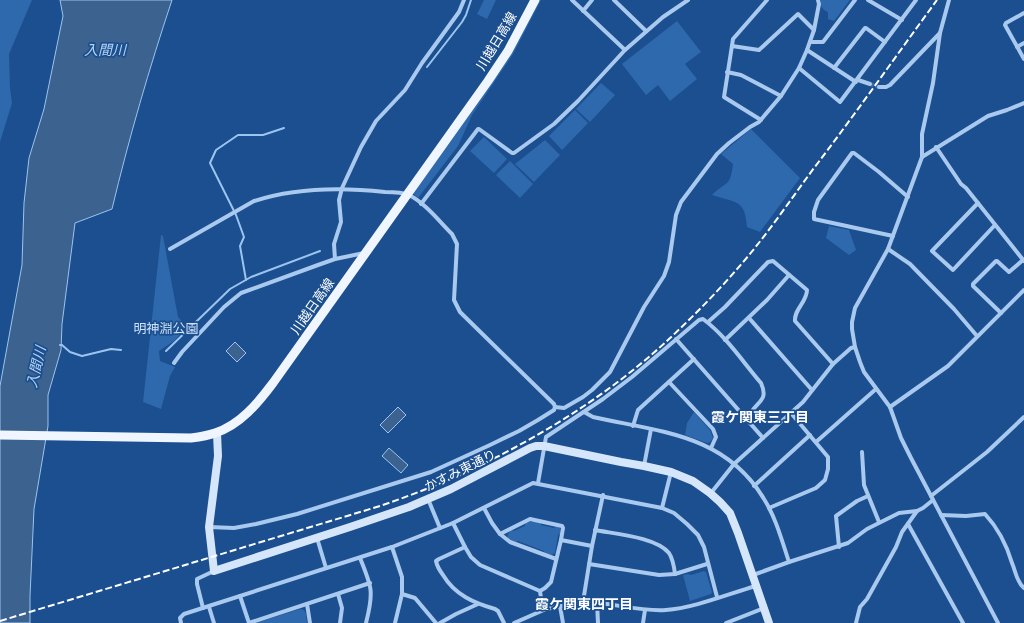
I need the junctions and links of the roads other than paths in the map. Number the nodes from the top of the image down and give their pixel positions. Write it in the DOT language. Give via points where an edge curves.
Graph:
graph roads {
  1 [pos="464,0"];
  2 [pos="535,0"];
  3 [pos="572,0"];
  4 [pos="592,0"];
  5 [pos="614,0"];
  6 [pos="688,0"];
  7 [pos="768,0"];
  8 [pos="818,0"];
  9 [pos="855,0"];
  10 [pos="868,0"];
  11 [pos="916,0"];
  12 [pos="949,0"];
  13 [pos="583,11"];
  14 [pos="1024,13"];
  15 [pos="902,20"];
  16 [pos="814,30"];
  17 [pos="646,31"];
  18 [pos="940,33"];
  19 [pos="810,42"];
  20 [pos="885,42"];
  21 [pos="1024,43"];
  22 [pos="732,46"];
  23 [pos="1017,47"];
  24 [pos="625,50"];
  25 [pos="807,50"];
  26 [pos="1024,59"];
  27 [pos="800,68"];
  28 [pos="834,68"];
  29 [pos="727,72"];
  30 [pos="857,81"];
  31 [pos="870,84"];
  32 [pos="880,87"];
  33 [pos="782,96"];
  34 [pos="1024,103"];
  35 [pos="761,120"];
  36 [pos="936,147"];
  37 [pos="922,157"];
  38 [pos="342,188"];
  39 [pos="408,194"];
  40 [pos="908,197"];
  41 [pos="978,203"];
  42 [pos="421,204"];
  43 [pos="995,225"];
  44 [pos="893,236"];
  45 [pos="170,249"];
  46 [pos="888,249"];
  47 [pos="366,252"];
  48 [pos="335,259"];
  49 [pos="1024,261"];
  50 [pos="789,275"];
  51 [pos="1024,290"];
  52 [pos="1001,313"];
  53 [pos="749,318"];
  54 [pos="708,322"];
  55 [pos="977,336"];
  56 [pos="676,339"];
  57 [pos="725,340"];
  58 [pos="855,347"];
  59 [pos="694,359"];
  60 [pos="174,363"];
  61 [pos="833,364"];
  62 [pos="669,382"];
  63 [pos="876,388"];
  64 [pos="812,390"];
  65 [pos="555,407"];
  66 [pos="890,407"];
  67 [pos="584,412"];
  68 [pos="791,413"];
  69 [pos="1024,417"];
  70 [pos="750,423"];
  71 [pos="633,426"];
  72 [pos="651,429"];
  73 [pos="217,433"];
  74 [pos="0,435"];
  75 [pos="810,435"];
  76 [pos="763,438"];
  77 [pos="816,442"];
  78 [pos="544,446"];
  79 [pos="711,448"];
  80 [pos="862,452"];
  81 [pos="734,464"];
  82 [pos="644,466"];
  83 [pos="671,472"];
  84 [pos="538,483"];
  85 [pos="754,486"];
  86 [pos="710,493"];
  87 [pos="602,495"];
  88 [pos="868,496"];
  89 [pos="932,498"];
  90 [pos="428,499"];
  91 [pos="484,508"];
  92 [pos="662,508"];
  93 [pos="769,508"];
  94 [pos="917,511"];
  95 [pos="941,515"];
  96 [pos="879,522"];
  97 [pos="453,523"];
  98 [pos="908,524"];
  99 [pos="209,527"];
  100 [pos="440,528"];
  101 [pos="595,530"];
  102 [pos="500,534"];
  103 [pos="317,538"];
  104 [pos="561,540"];
  105 [pos="592,546"];
  106 [pos="392,547"];
  107 [pos="465,547"];
  108 [pos="838,547"];
  109 [pos="360,558"];
  110 [pos="556,559"];
  111 [pos="789,562"];
  112 [pos="589,564"];
  113 [pos="707,564"];
  114 [pos="326,568"];
  115 [pos="214,571"];
  116 [pos="675,574"];
  117 [pos="753,575"];
  118 [pos="370,583"];
  119 [pos="756,585"];
  120 [pos="1024,588"];
  121 [pos="540,591"];
  122 [pos="338,594"];
  123 [pos="402,594"];
  124 [pos="240,596"];
  125 [pos="717,597"];
  126 [pos="583,602"];
  127 [pos="597,602"];
  128 [pos="307,604"];
  129 [pos="478,604"];
  130 [pos="560,606"];
  131 [pos="209,607"];
  132 [pos="203,608"];
  133 [pos="764,608"];
  134 [pos="546,609"];
  135 [pos="646,610"];
  136 [pos="181,623"];
  137 [pos="214,623"];
  138 [pos="249,623"];
  139 [pos="310,623"];
  140 [pos="340,623"];
  141 [pos="366,623"];
  142 [pos="395,623"];
  143 [pos="436,623"];
  144 [pos="440,623"];
  145 [pos="504,623"];
  146 [pos="514,623"];
  147 [pos="563,623"];
  148 [pos="598,623"];
  149 [pos="643,623"];
  150 [pos="726,623"];
  151 [pos="769,623"];
  152 [pos="856,623"];
  153 [pos="963,623"];
  154 [pos="998,623"];
  1 -- 38 [label="street" via="459,12 405,90 385,110 368,133"];
  2 -- 39 [label="main road, 川越日高線" via="508,51"];
  3 -- 13 [label="street"];
  4 -- 13 [label="street"];
  5 -- 17 [label="street"];
  6 -- 17 [label="street"];
  7 -- 22 [label="street" via="733,40"];
  8 -- 16 [label="street"];
  9 -- 19 [label="street" via="823,42"];
  10 -- 15 [label="street"];
  11 -- 15 [label="street"];
  12 -- 18 [label="street"];
  13 -- 24 [label="street"];
  14 -- 23 [label="street" via="1005,25"];
  15 -- 20 [label="street"];
  16 -- 19 [label="street"];
  16 -- 22 [label="street" via="798,14 759,50"];
  17 -- 24 [label="street"];
  18 -- 32 [label="street" via="890,85 886,88"];
  18 -- 37 [label="street" via="922,134"];
  19 -- 25 [label="street"];
  20 -- 28 [label="street" via="865,28"];
  20 -- 30 [label="street"];
  21 -- 23 [label="street"];
  22 -- 29 [label="street"];
  23 -- 26 [label="street"];
  24 -- 42 [label="street" via="554,124 514,153 478,129"];
  25 -- 27 [label="street"];
  25 -- 28 [label="street"];
  27 -- 30 [label="street" via="840,102"];
  27 -- 33 [label="street"];
  28 -- 30 [label="street"];
  29 -- 33 [label="street" via="741,75"];
  29 -- 35 [label="street" via="724,97"];
  30 -- 31 [label="street"];
  33 -- 35 [label="street"];
  34 -- 36 [label="street" via="988,116"];
  35 -- 65 [label="street" via="718,154 681,202 664,276 644,306 610,372 583,397 564,408"];
  36 -- 37 [label="street"];
  36 -- 41 [label="street" via="961,184"];
  37 -- 40 [label="street"];
  38 -- 39 [label="street"];
  38 -- 45 [label="street" via="314,188 254,201"];
  38 -- 48 [label="street" via="339,200 341,222 334,244"];
  39 -- 42 [label="street"];
  39 -- 47 [label="main road, 川越日高線"];
  40 -- 44 [label="street"];
  40 -- 44 [label="street" via="854,153 818,200 814,220"];
  41 -- 43 [label="street"];
  41 -- 43 [label="street" via="932,251 953,270"];
  42 -- 65 [label="street" via="455,239 454,300 460,312"];
  43 -- 49 [label="street"];
  44 -- 46 [label="street"];
  46 -- 55 [label="street" via="910,264"];
  46 -- 58 [label="street" via="855,308 852,329"];
  47 -- 48 [label="street"];
  47 -- 73 [label="main road, 川越日高線" via="263,396 245,415"];
  48 -- 60 [label="street" via="241,293 224,307"];
  49 -- 52 [label="street" via="1009,272 996,261 973,284"];
  50 -- 53 [label="street"];
  50 -- 54 [label="street" via="772,261 768,262"];
  50 -- 61 [label="street" via="807,290 805,299 795,314 795,321"];
  51 -- 52 [label="street"];
  52 -- 55 [label="street"];
  53 -- 57 [label="street"];
  53 -- 64 [label="street"];
  54 -- 56 [label="street" via="699,320"];
  54 -- 57 [label="street"];
  55 -- 66 [label="street" via="948,366"];
  56 -- 59 [label="street"];
  56 -- 67 [label="street" via="632,377"];
  57 -- 70 [label="street" via="764,390 763,399 750,414"];
  58 -- 61 [label="street"];
  58 -- 63 [label="street" via="864,372"];
  59 -- 62 [label="street"];
  59 -- 70 [label="street"];
  61 -- 64 [label="street"];
  62 -- 71 [label="street" via="638,410"];
  62 -- 79 [label="street" via="713,429 716,436"];
  63 -- 66 [label="street"];
  63 -- 77 [label="street"];
  64 -- 68 [label="street"];
  65 -- 99 [label="street" via="520,431 431,472 256,524 234,528"];
  66 -- 89 [label="street" via="901,438"];
  67 -- 71 [label="street" via="593,417"];
  67 -- 78 [label="street" via="546,438"];
  68 -- 75 [label="street"];
  68 -- 76 [label="street"];
  69 -- 89 [label="street"];
  70 -- 76 [label="street"];
  71 -- 72 [label="street"];
  72 -- 79 [label="street" via="684,437"];
  72 -- 82 [label="street"];
  73 -- 74 [label="main road, 川越日高線" via="191,438"];
  73 -- 99 [label="street" via="218,456"];
  75 -- 77 [label="street"];
  75 -- 85 [label="street"];
  76 -- 81 [label="street"];
  77 -- 93 [label="street" via="828,457 825,480 816,488"];
  78 -- 82 [label="street, かすみ東通り"];
  78 -- 84 [label="street"];
  78 -- 90 [label="street, かすみ東通り" via="530,448"];
  79 -- 81 [label="street"];
  80 -- 88 [label="street" via="864,485"];
  81 -- 85 [label="street"];
  81 -- 86 [label="street"];
  82 -- 83 [label="street, かすみ東通り"];
  83 -- 86 [label="street, かすみ東通り" via="693,481"];
  83 -- 92 [label="street"];
  84 -- 87 [label="street"];
  84 -- 91 [label="street" via="530,484"];
  85 -- 93 [label="street"];
  86 -- 117 [label="street, かすみ東通り" via="730,513"];
  87 -- 92 [label="street"];
  87 -- 101 [label="street"];
  88 -- 96 [label="street"];
  88 -- 108 [label="street" via="836,516"];
  89 -- 94 [label="street" via="924,508"];
  89 -- 95 [label="street"];
  90 -- 100 [label="street"];
  90 -- 103 [label="street, かすみ東通り"];
  91 -- 97 [label="street"];
  91 -- 102 [label="street"];
  92 -- 113 [label="street" via="674,513 698,535 704,547"];
  93 -- 111 [label="street"];
  94 -- 96 [label="street" via="899,512"];
  94 -- 98 [label="street"];
  95 -- 120 [label="street" via="985,514 1000,535 1016,576"];
  95 -- 154 [label="street"];
  96 -- 108 [label="street"];
  97 -- 100 [label="street"];
  97 -- 107 [label="street"];
  98 -- 152 [label="street" via="860,607"];
  98 -- 153 [label="street"];
  99 -- 115 [label="street"];
  100 -- 106 [label="street"];
  101 -- 105 [label="street"];
  101 -- 116 [label="street" via="649,540 663,547 673,561"];
  102 -- 104 [label="street" via="530,518 562,526"];
  102 -- 110 [label="street" via="510,542"];
  103 -- 114 [label="street"];
  103 -- 115 [label="street, かすみ東通り"];
  104 -- 105 [label="street"];
  104 -- 110 [label="street"];
  105 -- 112 [label="street"];
  106 -- 109 [label="street"];
  106 -- 123 [label="street" via="402,577"];
  107 -- 121 [label="street" via="480,565"];
  107 -- 129 [label="street" via="439,559 436,564 456,592"];
  108 -- 111 [label="street"];
  109 -- 114 [label="street"];
  109 -- 118 [label="street"];
  110 -- 121 [label="street" via="551,582"];
  111 -- 117 [label="street"];
  112 -- 116 [label="street" via="659,575"];
  112 -- 126 [label="street"];
  113 -- 116 [label="street"];
  113 -- 125 [label="street"];
  114 -- 124 [label="street"];
  115 -- 132 [label="street" via="197,579"];
  117 -- 119 [label="street, かすみ東通り"];
  118 -- 122 [label="street"];
  118 -- 141 [label="street" via="372,596"];
  119 -- 125 [label="street"];
  119 -- 133 [label="street, かすみ東通り"];
  121 -- 134 [label="street"];
  122 -- 128 [label="street"];
  122 -- 140 [label="street" via="342,608"];
  123 -- 142 [label="street"];
  123 -- 143 [label="street" via="415,598"];
  124 -- 131 [label="street"];
  124 -- 138 [label="street"];
  125 -- 135 [label="street" via="679,608"];
  126 -- 127 [label="street"];
  126 -- 130 [label="street"];
  127 -- 135 [label="street"];
  127 -- 148 [label="street"];
  128 -- 138 [label="street"];
  128 -- 139 [label="street"];
  129 -- 144 [label="street"];
  129 -- 145 [label="street" via="498,611"];
  130 -- 134 [label="street"];
  130 -- 147 [label="street"];
  131 -- 132 [label="street"];
  131 -- 137 [label="street"];
  132 -- 136 [label="street" via="181,616"];
  133 -- 150 [label="street"];
  133 -- 151 [label="street, かすみ東通り"];
  134 -- 146 [label="street"];
  135 -- 149 [label="street"];
}
